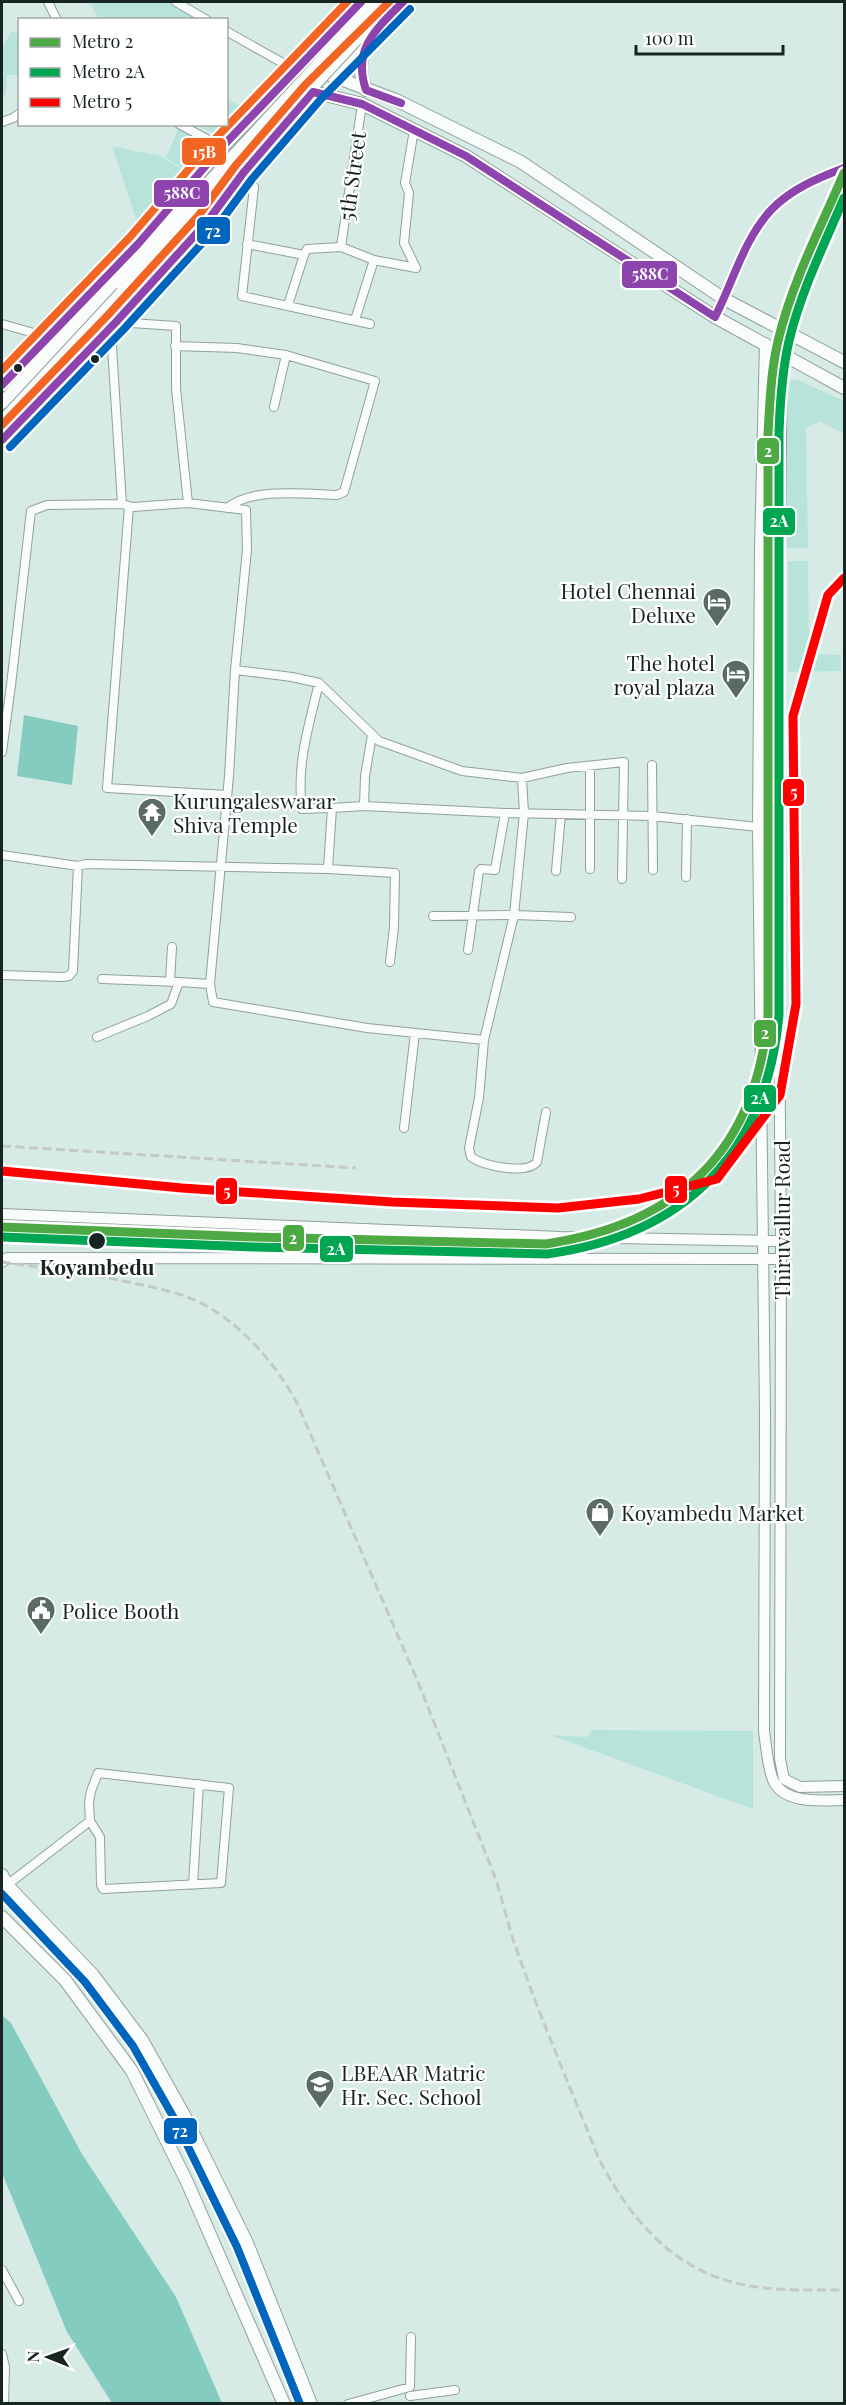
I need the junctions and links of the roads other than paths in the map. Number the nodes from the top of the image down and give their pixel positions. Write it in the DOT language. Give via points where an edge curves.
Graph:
graph roads {
  1 [pos="48,2"];
  2 [pos="176,2"];
  3 [pos="361,2"];
  4 [pos="376,2"];
  5 [pos="391,2"];
  6 [pos="403,2"];
  7 [pos="56,18"];
  8 [pos="204,18"];
  9 [pos="228,32"];
  10 [pos="368,38"];
  11 [pos="297,71"];
  12 [pos="330,75"];
  13 [pos="366,90"];
  14 [pos="313,92"];
  15 [pos="362,104"];
  16 [pos="18,114"];
  17 [pos="2,122"];
  18 [pos="183,126"];
  19 [pos="414,130"];
  20 [pos="222,147"];
  21 [pos="244,172"];
  22 [pos="181,193"];
  23 [pos="207,222"];
  24 [pos="247,244"];
  25 [pos="341,247"];
  26 [pos="304,255"];
  27 [pos="374,260"];
  28 [pos="288,305"];
  29 [pos="355,320"];
  30 [pos="116,322"];
  31 [pos="2,324"];
  32 [pos="370,324"];
  33 [pos="48,337"];
  34 [pos="765,343"];
  35 [pos="175,346"];
  36 [pos="286,355"];
  37 [pos="783,355"];
  38 [pos="844,362"];
  39 [pos="2,385"];
  40 [pos="844,388"];
  41 [pos="2,403"];
  42 [pos="274,407"];
  43 [pos="2,422"];
  44 [pos="2,440"];
  45 [pos="188,503"];
  46 [pos="126,505"];
  47 [pos="227,508"];
  48 [pos="235,670"];
  49 [pos="319,683"];
  50 [pos="372,735"];
  51 [pos="2,752"];
  52 [pos="652,765"];
  53 [pos="590,766"];
  54 [pos="522,778"];
  55 [pos="227,795"];
  56 [pos="364,806"];
  57 [pos="332,808"];
  58 [pos="505,813"];
  59 [pos="524,813"];
  60 [pos="561,814"];
  61 [pos="591,815"];
  62 [pos="623,816"];
  63 [pos="652,816"];
  64 [pos="687,819"];
  65 [pos="758,827"];
  66 [pos="2,855"];
  67 [pos="220,865"];
  68 [pos="78,866"];
  69 [pos="328,869"];
  70 [pos="590,869"];
  71 [pos="653,870"];
  72 [pos="556,871"];
  73 [pos="686,877"];
  74 [pos="622,879"];
  75 [pos="514,915"];
  76 [pos="433,916"];
  77 [pos="473,917"];
  78 [pos="571,917"];
  79 [pos="172,947"];
  80 [pos="468,950"];
  81 [pos="390,962"];
  82 [pos="2,975"];
  83 [pos="102,979"];
  84 [pos="174,982"];
  85 [pos="210,984"];
  86 [pos="415,1033"];
  87 [pos="97,1037"];
  88 [pos="484,1040"];
  89 [pos="546,1112"];
  90 [pos="404,1128"];
  91 [pos="2,1214"];
  92 [pos="762,1241"];
  93 [pos="781,1241"];
  94 [pos="2,1258"];
  95 [pos="764,1259"];
  96 [pos="781,1259"];
  97 [pos="199,1784"];
  98 [pos="844,1786"];
  99 [pos="844,1800"];
  100 [pos="90,1821"];
  101 [pos="4,1880"];
  102 [pos="193,1885"];
  103 [pos="2,1917"];
  104 [pos="2,2270"];
  105 [pos="19,2301"];
  106 [pos="411,2337"];
  107 [pos="2,2354"];
  108 [pos="455,2390"];
  109 [pos="410,2395"];
  110 [pos="4,2403"];
  111 [pos="284,2403"];
  112 [pos="311,2403"];
  113 [pos="348,2403"];
  1 -- 7 [label="street"];
  2 -- 8 [label="street"];
  3 -- 11 [label="main road"];
  4 -- 41 [label="main road, bridge"];
  5 -- 43 [label="main road, bridge"];
  6 -- 10 [label="main road"];
  9 -- 11 [label="street"];
  10 -- 12 [label="main road"];
  10 -- 13 [label="main road" via="361,61 361,80"];
  11 -- 20 [label="main road"];
  12 -- 13 [label="main road"];
  12 -- 14 [label="main road"];
  13 -- 38 [label="main road" via="396,100 521,162 724,299"];
  14 -- 15 [label="main road"];
  14 -- 21 [label="main road"];
  15 -- 19 [label="main road"];
  15 -- 25 [label="street, 5th Street"];
  16 -- 17 [label="street"];
  18 -- 20 [label="street"];
  19 -- 27 [label="street" via="405,183 409,194 404,243 416,268"];
  19 -- 34 [label="main road" via="466,156 715,317"];
  20 -- 22 [label="main road"];
  21 -- 23 [label="main road"];
  21 -- 24 [label="street" via="254,187"];
  22 -- 23 [label="main road"];
  22 -- 33 [label="main road" via="138,244"];
  23 -- 30 [label="main road"];
  24 -- 26 [label="street"];
  24 -- 28 [label="street" via="242,296"];
  25 -- 26 [label="street" via="307,249"];
  25 -- 27 [label="street"];
  26 -- 28 [label="street"];
  27 -- 29 [label="street"];
  28 -- 29 [label="street"];
  29 -- 32 [label="street"];
  30 -- 35 [label="street" via="176,326"];
  30 -- 44 [label="main road"];
  30 -- 46 [label="street" via="112,347"];
  31 -- 33 [label="street"];
  33 -- 39 [label="main road"];
  34 -- 37 [label="main road"];
  34 -- 65 [label="street"];
  35 -- 36 [label="street" via="237,348"];
  35 -- 45 [label="street"];
  36 -- 42 [label="street"];
  36 -- 47 [label="street" via="375,381 344,492 245,498"];
  37 -- 40 [label="main road"];
  37 -- 93 [label="street, Thiruvallur Road" via="777,776"];
  45 -- 46 [label="street"];
  45 -- 47 [label="street"];
  46 -- 51 [label="street" via="47,505 31,511"];
  46 -- 55 [label="street" via="107,788"];
  47 -- 48 [label="street" via="246,510 247,550"];
  48 -- 49 [label="street"];
  48 -- 55 [label="street"];
  49 -- 50 [label="street"];
  49 -- 57 [label="street" via="300,768 301,795 303,808"];
  50 -- 54 [label="street" via="462,771"];
  50 -- 56 [label="street"];
  52 -- 63 [label="street"];
  53 -- 54 [label="street"];
  53 -- 61 [label="street"];
  53 -- 62 [label="street" via="624,762"];
  54 -- 59 [label="street"];
  55 -- 67 [label="street"];
  56 -- 57 [label="street"];
  56 -- 58 [label="street"];
  57 -- 69 [label="street"];
  58 -- 59 [label="street"];
  58 -- 77 [label="street" via="495,870 479,871"];
  59 -- 60 [label="street"];
  59 -- 75 [label="street"];
  60 -- 61 [label="street"];
  60 -- 72 [label="street"];
  61 -- 62 [label="street"];
  61 -- 70 [label="street"];
  62 -- 63 [label="street"];
  62 -- 74 [label="street"];
  63 -- 64 [label="street"];
  63 -- 71 [label="street"];
  64 -- 65 [label="street"];
  64 -- 73 [label="street"];
  65 -- 92 [label="street"];
  66 -- 68 [label="street"];
  67 -- 68 [label="street"];
  67 -- 69 [label="street"];
  67 -- 85 [label="street"];
  68 -- 82 [label="street" via="73,971 62,977"];
  69 -- 81 [label="street" via="395,873"];
  75 -- 77 [label="street"];
  75 -- 78 [label="street"];
  75 -- 88 [label="street"];
  76 -- 77 [label="street"];
  77 -- 80 [label="street"];
  79 -- 84 [label="street"];
  83 -- 84 [label="street"];
  84 -- 85 [label="street"];
  84 -- 87 [label="street" via="171,1004"];
  85 -- 86 [label="street" via="213,1002"];
  86 -- 88 [label="street"];
  86 -- 90 [label="street"];
  88 -- 89 [label="street" via="471,1157 501,1166 532,1167 537,1162"];
  91 -- 92 [label="street" via="560,1238"];
  92 -- 93 [label="street"];
  92 -- 95 [label="street"];
  93 -- 96 [label="street, Thiruvallur Road"];
  94 -- 95 [label="street"];
  95 -- 96 [label="street"];
  95 -- 99 [label="street" via="764,1731 774,1782 781,1790 808,1800"];
  96 -- 98 [label="street, Thiruvallur Road" via="780,1759 784,1779 800,1787"];
  97 -- 100 [label="street" via="98,1773 90,1797"];
  97 -- 102 [label="street"];
  97 -- 102 [label="street" via="229,1790 221,1883"];
  100 -- 101 [label="street"];
  100 -- 102 [label="street" via="100,1837 103,1889"];
  101 -- 112 [label="main road" via="93,1976 142,2040 247,2243"];
  103 -- 111 [label="main road" via="65,1980 132,2071 183,2174"];
  104 -- 105 [label="street"];
  106 -- 109 [label="street"];
  107 -- 110 [label="street"];
  108 -- 109 [label="street"];
  109 -- 113 [label="street"];
}
